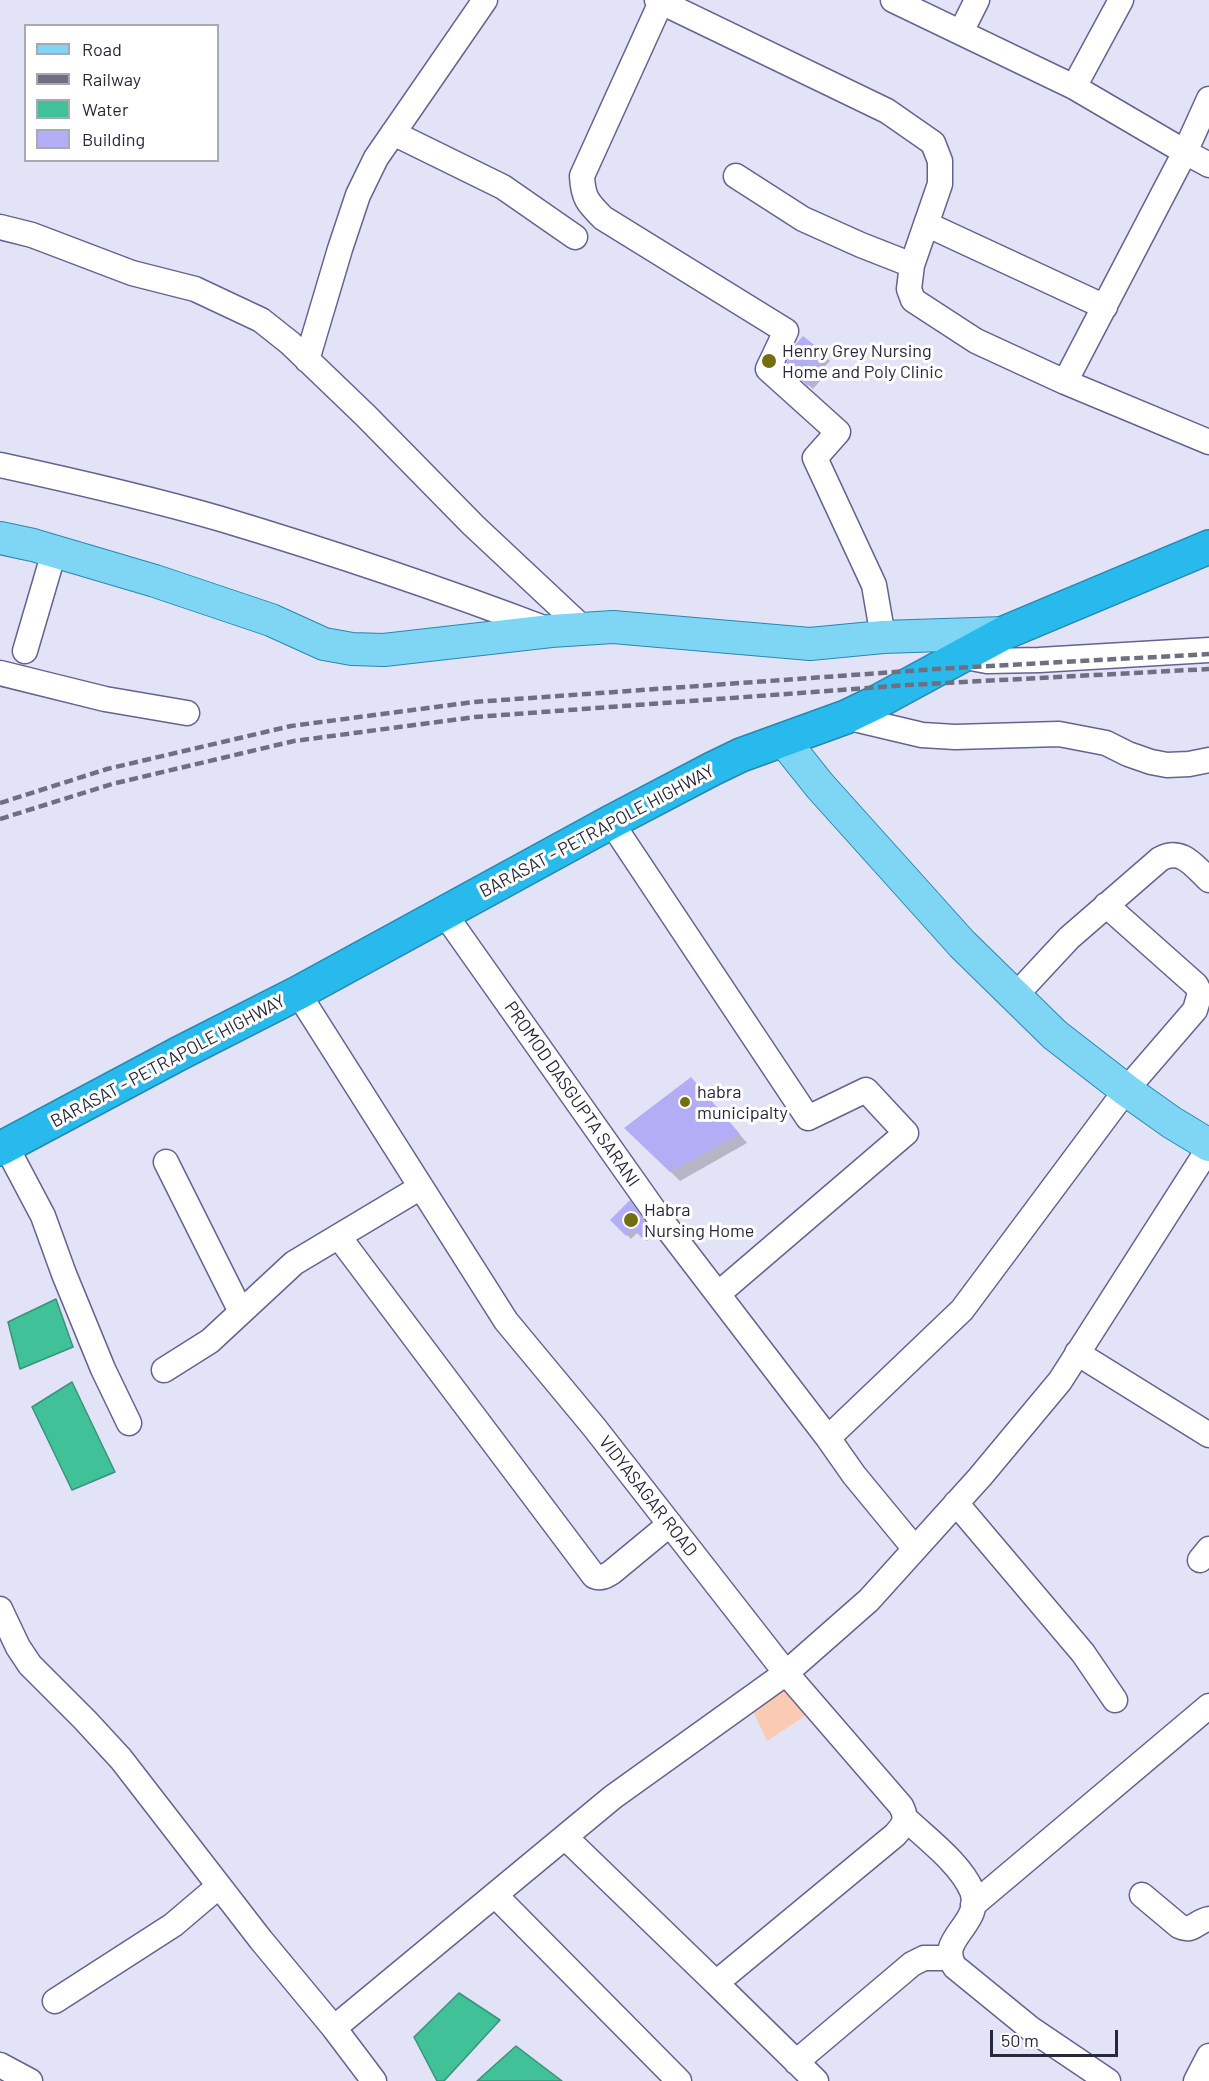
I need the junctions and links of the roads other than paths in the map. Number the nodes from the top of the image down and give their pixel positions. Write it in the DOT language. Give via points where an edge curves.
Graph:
graph roads {
  1 [pos="485,0"];
  2 [pos="892,0"];
  3 [pos="977,0"];
  4 [pos="1120,0"];
  5 [pos="659,1"];
  6 [pos="961,32"];
  7 [pos="1074,87"];
  8 [pos="1209,99"];
  9 [pos="393,133"];
  10 [pos="1185,152"];
  11 [pos="1209,165"];
  12 [pos="736,176"];
  13 [pos="926,224"];
  14 [pos="0,227"];
  15 [pos="575,237"];
  16 [pos="912,265"];
  17 [pos="1105,307"];
  18 [pos="307,360"];
  19 [pos="1065,382"];
  20 [pos="1209,442"];
  21 [pos="0,465"];
  22 [pos="0,538"];
  23 [pos="1209,547"];
  24 [pos="54,552"];
  25 [pos="584,629"];
  26 [pos="551,631"];
  27 [pos="1004,633"];
  28 [pos="883,637"];
  29 [pos="1209,650"];
  30 [pos="26,651"];
  31 [pos="960,656"];
  32 [pos="0,673"];
  33 [pos="187,713"];
  34 [pos="846,717"];
  35 [pos="784,741"];
  36 [pos="1209,760"];
  37 [pos="611,822"];
  38 [pos="1209,880"];
  39 [pos="1106,905"];
  40 [pos="444,913"];
  41 [pos="298,993"];
  42 [pos="1015,996"];
  43 [pos="1126,1090"];
  44 [pos="1209,1146"];
  45 [pos="3,1148"];
  46 [pos="166,1162"];
  47 [pos="421,1187"];
  48 [pos="339,1237"];
  49 [pos="718,1294"];
  50 [pos="241,1312"];
  51 [pos="1077,1353"];
  52 [pos="164,1370"];
  53 [pos="129,1423"];
  54 [pos="1209,1434"];
  55 [pos="828,1438"];
  56 [pos="956,1503"];
  57 [pos="670,1524"];
  58 [pos="915,1549"];
  59 [pos="0,1609"];
  60 [pos="786,1673"];
  61 [pos="1115,1700"];
  62 [pos="1209,1706"];
  63 [pos="906,1819"];
  64 [pos="565,1837"];
  65 [pos="219,1886"];
  66 [pos="495,1895"];
  67 [pos="1142,1895"];
  68 [pos="973,1905"];
  69 [pos="1209,1919"];
  70 [pos="949,1958"];
  71 [pos="716,1983"];
  72 [pos="56,2001"];
  73 [pos="334,2028"];
  74 [pos="1209,2056"];
  75 [pos="796,2062"];
  76 [pos="0,2066"];
  77 [pos="30,2081"];
  78 [pos="374,2081"];
  79 [pos="679,2081"];
  80 [pos="816,2081"];
  81 [pos="1108,2081"];
  82 [pos="1196,2081"];
  1 -- 9 [label="street"];
  2 -- 6 [label="street"];
  3 -- 6 [label="street"];
  4 -- 7 [label="street"];
  5 -- 13 [label="street" via="887,111 933,143 940,161 940,184"];
  5 -- 28 [label="street" via="582,176 583,191 603,218 786,331 768,369 838,432 815,458 874,585"];
  6 -- 7 [label="street"];
  7 -- 10 [label="street"];
  8 -- 10 [label="street"];
  9 -- 15 [label="street" via="503,187"];
  9 -- 18 [label="street" via="358,195"];
  10 -- 11 [label="street"];
  10 -- 17 [label="street"];
  12 -- 16 [label="street" via="803,219"];
  13 -- 16 [label="street"];
  13 -- 17 [label="street"];
  14 -- 18 [label="street" via="132,273 195,289 261,320"];
  16 -- 19 [label="street" via="909,289 913,300 976,341"];
  17 -- 19 [label="street"];
  18 -- 25 [label="street"];
  19 -- 20 [label="street"];
  21 -- 26 [label="street" via="221,519 458,595"];
  22 -- 24 [label="main road"];
  23 -- 27 [label="highway, BARASAT - PETRAPOLE HIGHWAY"];
  24 -- 26 [label="main road" via="271,620 324,644 352,649 384,650"];
  24 -- 30 [label="street"];
  25 -- 26 [label="main road"];
  25 -- 28 [label="main road" via="613,627 810,644"];
  27 -- 28 [label="main road"];
  27 -- 31 [label="highway, BARASAT - PETRAPOLE HIGHWAY"];
  29 -- 31 [label="street" via="1029,660 987,661"];
  31 -- 34 [label="highway, BARASAT - PETRAPOLE HIGHWAY"];
  32 -- 33 [label="street" via="105,699"];
  34 -- 35 [label="highway, BARASAT - PETRAPOLE HIGHWAY"];
  34 -- 36 [label="street" via="922,735 1059,734 1106,743 1167,765"];
  35 -- 37 [label="highway, BARASAT - PETRAPOLE HIGHWAY" via="741,755"];
  35 -- 42 [label="main road" via="962,944"];
  37 -- 40 [label="highway, BARASAT - PETRAPOLE HIGHWAY"];
  37 -- 49 [label="street" via="808,1118 866,1090 906,1133"];
  38 -- 39 [label="street" via="1184,857 1167,855"];
  39 -- 42 [label="street"];
  39 -- 43 [label="street" via="1196,985 1200,993 1195,1010"];
  40 -- 41 [label="highway, BARASAT - PETRAPOLE HIGHWAY"];
  40 -- 49 [label="street, PROMOD DASGUPTA SARANI" via="658,1216"];
  41 -- 45 [label="highway, BARASAT - PETRAPOLE HIGHWAY"];
  41 -- 47 [label="street, VIDYASAGAR ROAD"];
  42 -- 43 [label="main road" via="1055,1035"];
  43 -- 44 [label="main road"];
  43 -- 55 [label="street" via="962,1310"];
  44 -- 51 [label="street"];
  45 -- 53 [label="street" via="43,1216 103,1370"];
  46 -- 50 [label="street"];
  47 -- 48 [label="street"];
  47 -- 57 [label="street, VIDYASAGAR ROAD" via="506,1321"];
  48 -- 50 [label="street" via="294,1263"];
  48 -- 57 [label="street" via="594,1576 612,1572"];
  49 -- 55 [label="street, PROMOD DASGUPTA SARANI"];
  50 -- 52 [label="street" via="201,1348"];
  51 -- 54 [label="street"];
  51 -- 56 [label="street" via="1060,1381"];
  55 -- 58 [label="street, PROMOD DASGUPTA SARANI"];
  56 -- 58 [label="street"];
  56 -- 61 [label="street" via="1083,1653"];
  57 -- 60 [label="street, VIDYASAGAR ROAD"];
  58 -- 60 [label="street" via="869,1600"];
  59 -- 65 [label="street" via="30,1665 121,1759"];
  60 -- 63 [label="street, VIDYASAGAR ROAD" via="901,1806"];
  60 -- 64 [label="street" via="613,1797"];
  62 -- 68 [label="street"];
  63 -- 68 [label="street, VIDYASAGAR ROAD" via="957,1867 973,1893"];
  63 -- 71 [label="street" via="895,1835"];
  64 -- 66 [label="street"];
  64 -- 71 [label="street"];
  65 -- 72 [label="street" via="173,1925"];
  65 -- 73 [label="street"];
  66 -- 73 [label="street"];
  66 -- 79 [label="street"];
  67 -- 69 [label="street" via="1185,1929"];
  68 -- 70 [label="street" via="969,1920 949,1949"];
  70 -- 75 [label="street" via="924,1958 912,1964"];
  70 -- 81 [label="street" via="968,1979 1022,2022"];
  71 -- 75 [label="street"];
  73 -- 78 [label="street"];
  74 -- 82 [label="street"];
  75 -- 80 [label="street"];
  76 -- 77 [label="street"];
}
